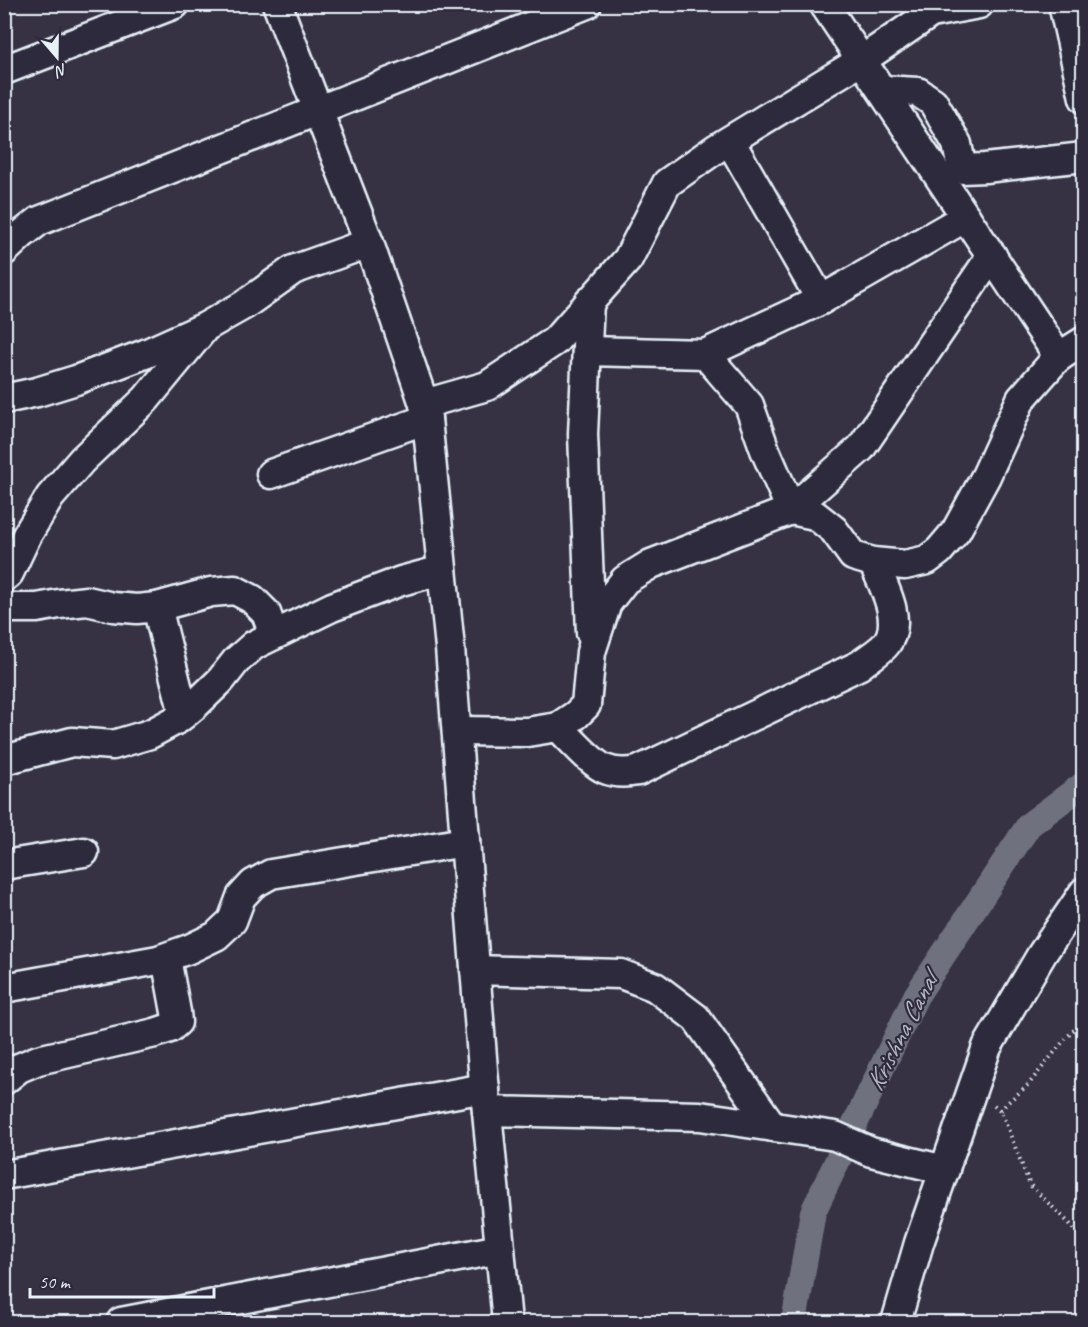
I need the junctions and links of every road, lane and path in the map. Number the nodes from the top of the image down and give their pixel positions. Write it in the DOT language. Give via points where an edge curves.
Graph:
graph roads {
  1 [pos="175,4"];
  2 [pos="277,4"];
  3 [pos="587,4"];
  4 [pos="824,4"];
  5 [pos="979,4"];
  6 [pos="1063,4"];
  7 [pos="862,60"];
  8 [pos="4,70"];
  9 [pos="882,90"];
  10 [pos="1083,98"];
  11 [pos="318,111"];
  12 [pos="730,141"];
  13 [pos="1083,157"];
  14 [pos="966,217"];
  15 [pos="369,243"];
  16 [pos="4,251"];
  17 [pos="992,255"];
  18 [pos="821,300"];
  19 [pos="589,302"];
  20 [pos="205,327"];
  21 [pos="1083,341"];
  22 [pos="587,351"];
  23 [pos="705,354"];
  24 [pos="1059,357"];
  25 [pos="4,399"];
  26 [pos="426,411"];
  27 [pos="271,474"];
  28 [pos="791,510"];
  29 [pos="35,522"];
  30 [pos="4,526"];
  31 [pos="873,562"];
  32 [pos="442,570"];
  33 [pos="4,577"];
  34 [pos="4,606"];
  35 [pos="157,607"];
  36 [pos="274,635"];
  37 [pos="591,652"];
  38 [pos="184,714"];
  39 [pos="558,727"];
  40 [pos="457,731"];
  41 [pos="4,760"];
  42 [pos="465,842"];
  43 [pos="84,852"];
  44 [pos="4,866"];
  45 [pos="1083,892"];
  46 [pos="166,958"];
  47 [pos="476,970"];
  48 [pos="4,988"];
  49 [pos="1083,1020"];
  50 [pos="4,1080"];
  51 [pos="973,1087"];
  52 [pos="486,1099"];
  53 [pos="1001,1111"];
  54 [pos="773,1127"];
  55 [pos="945,1170"];
  56 [pos="4,1175"];
  57 [pos="1083,1241"];
  58 [pos="500,1249"];
  59 [pos="121,1323"];
  60 [pos="507,1323"];
  61 [pos="896,1323"];
  1 -- 8 [label="street"];
  2 -- 11 [label="street"];
  3 -- 11 [label="street"];
  4 -- 7 [label="street"];
  5 -- 7 [label="street" via="931,13"];
  6 -- 10 [label="street"];
  7 -- 9 [label="street"];
  7 -- 12 [label="street"];
  9 -- 13 [label="street" via="918,92 933,102 957,144 962,169"];
  9 -- 14 [label="street"];
  11 -- 15 [label="street"];
  11 -- 16 [label="street" via="39,221"];
  12 -- 18 [label="street"];
  12 -- 19 [label="street" via="667,183 628,260"];
  14 -- 17 [label="street"];
  14 -- 18 [label="street"];
  15 -- 20 [label="street" via="293,270"];
  15 -- 26 [label="street"];
  17 -- 24 [label="street"];
  17 -- 28 [label="street" via="861,448"];
  18 -- 23 [label="street"];
  19 -- 22 [label="street"];
  19 -- 26 [label="street" via="555,340 487,386"];
  20 -- 25 [label="street" via="76,380"];
  20 -- 29 [label="street" via="146,399 76,467"];
  21 -- 24 [label="street"];
  22 -- 23 [label="street"];
  22 -- 37 [label="street" via="583,434"];
  23 -- 28 [label="street" via="748,405"];
  24 -- 31 [label="street" via="1021,399 957,531 939,551 927,560 905,566"];
  26 -- 27 [label="street"];
  26 -- 32 [label="street"];
  28 -- 31 [label="street" via="816,514 853,556"];
  28 -- 37 [label="street" via="651,564 625,580 607,603"];
  29 -- 30 [label="street"];
  29 -- 33 [label="street"];
  31 -- 39 [label="street" via="891,605 893,628 886,644 860,665 638,771 604,769"];
  32 -- 36 [label="street" via="332,607"];
  32 -- 40 [label="street"];
  34 -- 35 [label="street" via="37,608 87,601 113,607"];
  35 -- 36 [label="street" via="211,592 235,590 266,612"];
  35 -- 38 [label="street"];
  36 -- 38 [label="street" via="254,645"];
  37 -- 39 [label="street" via="586,705"];
  38 -- 41 [label="street" via="150,734 113,745 72,742"];
  39 -- 40 [label="street" via="527,732"];
  40 -- 42 [label="street"];
  42 -- 46 [label="street" via="271,874 253,884 241,897 232,921 216,936"];
  42 -- 47 [label="street"];
  43 -- 44 [label="street"];
  45 -- 51 [label="street" via="987,1047"];
  46 -- 48 [label="street"];
  46 -- 50 [label="street" via="177,1022 170,1028 38,1060"];
  47 -- 52 [label="street"];
  47 -- 54 [label="street" via="621,974 655,987 696,1018"];
  49 -- 53 [label="path" via="1028,1086"];
  51 -- 53 [label="path"];
  51 -- 55 [label="street"];
  52 -- 54 [label="street" via="700,1116"];
  52 -- 56 [label="street"];
  52 -- 58 [label="street"];
  53 -- 57 [label="path" via="1030,1185"];
  54 -- 55 [label="street" via="836,1136 871,1152"];
  55 -- 61 [label="street"];
  58 -- 59 [label="street"];
  58 -- 60 [label="street"];
}
